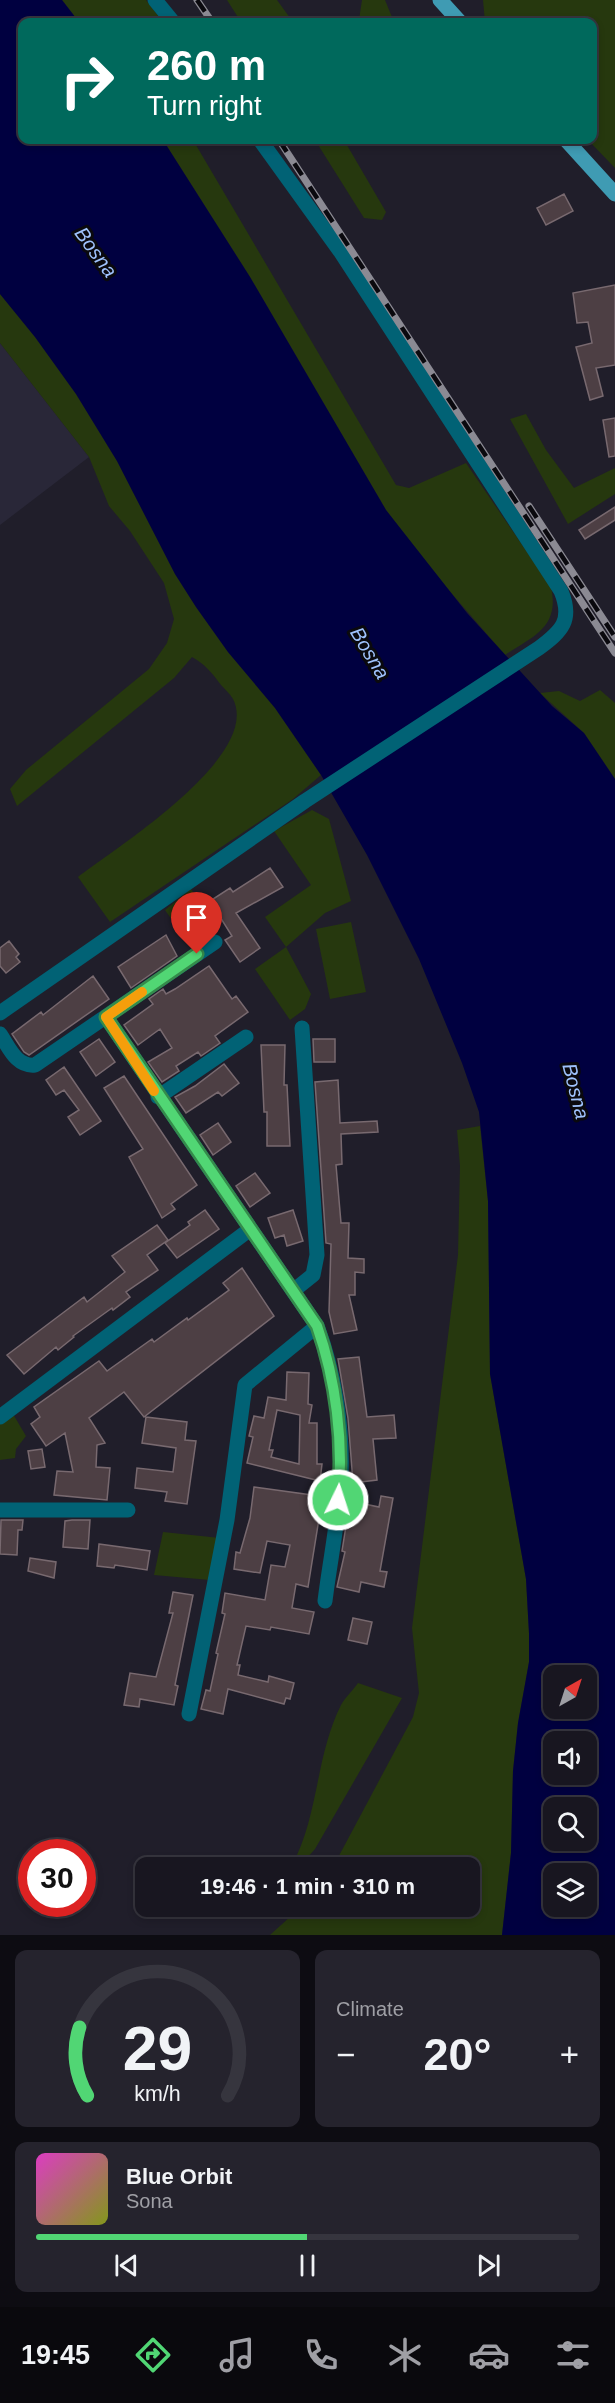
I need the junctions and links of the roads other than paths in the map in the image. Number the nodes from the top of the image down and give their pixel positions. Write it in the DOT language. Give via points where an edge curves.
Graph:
graph roads {
  1 [pos="155,0"];
  2 [pos="440,0"];
  3 [pos="170,18"];
  4 [pos="456,18"];
  5 [pos="263,144"];
  6 [pos="570,144"];
  7 [pos="615,194"];
  8 [pos="215,942"];
  9 [pos="0,1013"];
  10 [pos="106,1017"];
  11 [pos="302,1028"];
  12 [pos="0,1034"];
  13 [pos="246,1037"];
  14 [pos="158,1097"];
  15 [pos="249,1230"];
  16 [pos="293,1291"];
  17 [pos="317,1326"];
  18 [pos="0,1417"];
  19 [pos="0,1510"];
  20 [pos="128,1510"];
  21 [pos="325,1601"];
  22 [pos="189,1714"];
  1 -- 3 [label="street"];
  2 -- 4 [label="main road"];
  5 -- 9 [label="street" via="340,251 561,591 568,607 564,624 539,648 305,801"];
  6 -- 7 [label="main road"];
  8 -- 10 [label="street"];
  10 -- 12 [label="street" via="34,1065 17,1059"];
  10 -- 14 [label="street"];
  11 -- 16 [label="street" via="317,1255 313,1275"];
  13 -- 14 [label="street"];
  14 -- 15 [label="street"];
  15 -- 16 [label="street"];
  15 -- 18 [label="street"];
  16 -- 17 [label="street"];
  17 -- 21 [label="street" via="336,1411 341,1475"];
  17 -- 22 [label="street" via="244,1385 227,1521"];
  19 -- 20 [label="street"];
}
